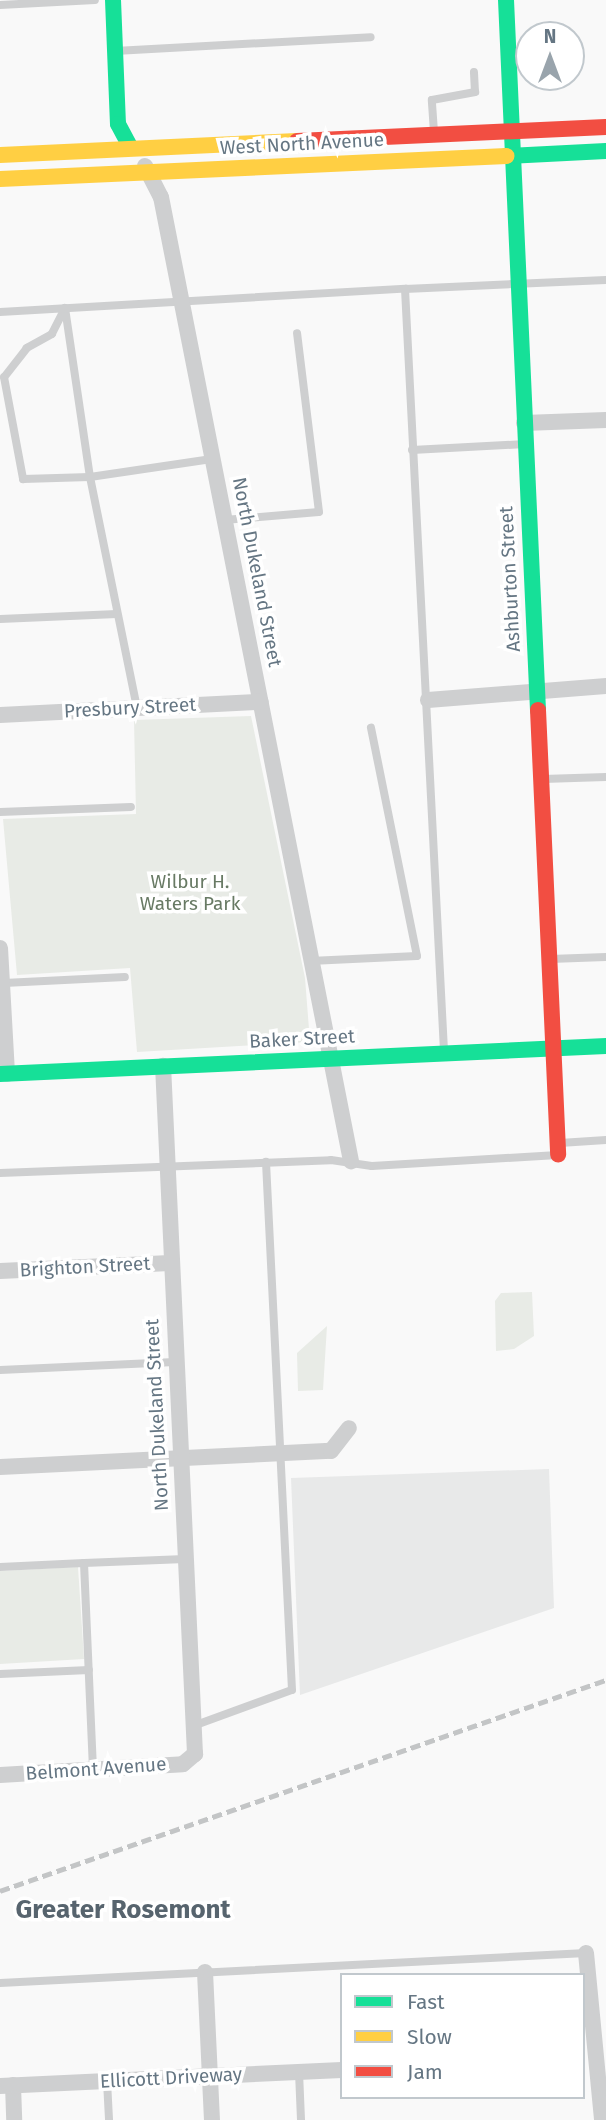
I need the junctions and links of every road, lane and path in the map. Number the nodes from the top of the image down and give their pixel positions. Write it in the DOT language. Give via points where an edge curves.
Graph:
graph roads {
  1 [pos="96,0"];
  2 [pos="113,0"];
  3 [pos="506,0"];
  4 [pos="0,5"];
  5 [pos="371,37"];
  6 [pos="115,51"];
  7 [pos="474,72"];
  8 [pos="606,127"];
  9 [pos="511,131"];
  10 [pos="434,135"];
  11 [pos="131,148"];
  12 [pos="606,150"];
  13 [pos="0,155"];
  14 [pos="512,155"];
  15 [pos="149,172"];
  16 [pos="0,179"];
  17 [pos="606,280"];
  18 [pos="518,284"];
  19 [pos="405,289"];
  20 [pos="182,302"];
  21 [pos="65,308"];
  22 [pos="0,312"];
  23 [pos="297,333"];
  24 [pos="606,419"];
  25 [pos="524,423"];
  26 [pos="525,444"];
  27 [pos="412,450"];
  28 [pos="213,459"];
  29 [pos="90,477"];
  30 [pos="225,520"];
  31 [pos="117,614"];
  32 [pos="0,619"];
  33 [pos="606,686"];
  34 [pos="536,690"];
  35 [pos="428,700"];
  36 [pos="261,702"];
  37 [pos="137,708"];
  38 [pos="0,715"];
  39 [pos="371,728"];
  40 [pos="606,776"];
  41 [pos="540,779"];
  42 [pos="131,807"];
  43 [pos="0,812"];
  44 [pos="0,947"];
  45 [pos="606,957"];
  46 [pos="549,959"];
  47 [pos="310,961"];
  48 [pos="125,977"];
  49 [pos="2,979"];
  50 [pos="606,1046"];
  51 [pos="553,1048"];
  52 [pos="444,1053"];
  53 [pos="329,1059"];
  54 [pos="163,1066"];
  55 [pos="4,1074"];
  56 [pos="606,1140"];
  57 [pos="557,1149"];
  58 [pos="351,1161"];
  59 [pos="266,1162"];
  60 [pos="167,1165"];
  61 [pos="0,1173"];
  62 [pos="170,1263"];
  63 [pos="0,1271"];
  64 [pos="175,1362"];
  65 [pos="0,1370"];
  66 [pos="349,1428"];
  67 [pos="279,1454"];
  68 [pos="180,1459"];
  69 [pos="0,1467"];
  70 [pos="185,1559"];
  71 [pos="84,1563"];
  72 [pos="0,1567"];
  73 [pos="89,1670"];
  74 [pos="0,1674"];
  75 [pos="193,1726"];
  76 [pos="192,1760"];
  77 [pos="93,1770"];
  78 [pos="0,1775"];
  79 [pos="586,1953"];
  80 [pos="205,1972"];
  81 [pos="0,1983"];
  82 [pos="596,2058"];
  83 [pos="340,2070"];
  84 [pos="299,2072"];
  85 [pos="210,2076"];
  86 [pos="107,2081"];
  87 [pos="6,2086"];
  88 [pos="14,2120"];
  89 [pos="109,2120"];
  90 [pos="212,2120"];
  91 [pos="302,2120"];
  92 [pos="602,2120"];
  1 -- 4 [label="lane"];
  2 -- 6 [label="street, North Dukeland Street"];
  3 -- 9 [label="street, Ashburton Street"];
  5 -- 6 [label="lane"];
  6 -- 11 [label="street, North Dukeland Street" via="118,124"];
  7 -- 10 [label="lane" via="475,92 432,100"];
  8 -- 9 [label="street, West North Avenue"];
  9 -- 10 [label="street, West North Avenue"];
  9 -- 14 [label="street, Ashburton Street"];
  10 -- 11 [label="street, West North Avenue"];
  11 -- 13 [label="street, West North Avenue"];
  11 -- 15 [label="street, North Dukeland Street"];
  12 -- 14 [label="street, West North Avenue"];
  14 -- 15 [label="street, West North Avenue"];
  14 -- 18 [label="street, Ashburton Street"];
  15 -- 16 [label="street, West North Avenue"];
  15 -- 20 [label="street, North Dukeland Street"];
  17 -- 18 [label="lane"];
  18 -- 19 [label="lane"];
  18 -- 25 [label="street, Ashburton Street"];
  19 -- 20 [label="lane"];
  19 -- 27 [label="lane"];
  20 -- 21 [label="lane"];
  20 -- 28 [label="street, North Dukeland Street"];
  21 -- 22 [label="lane"];
  21 -- 29 [label="lane"];
  21 -- 29 [label="lane" via="52,334 27,348 4,377 20,474 29,480"];
  23 -- 30 [label="lane" via="319,512"];
  24 -- 25 [label="street"];
  25 -- 26 [label="street, Ashburton Street"];
  26 -- 27 [label="lane"];
  26 -- 34 [label="street, Ashburton Street"];
  27 -- 35 [label="lane" via="422,686"];
  28 -- 29 [label="lane"];
  28 -- 30 [label="street, North Dukeland Street"];
  29 -- 31 [label="lane"];
  30 -- 36 [label="street, North Dukeland Street"];
  31 -- 32 [label="lane"];
  31 -- 37 [label="lane"];
  33 -- 34 [label="street"];
  34 -- 35 [label="street"];
  34 -- 41 [label="street, Ashburton Street"];
  35 -- 52 [label="lane"];
  36 -- 37 [label="street, Presbury Street"];
  36 -- 47 [label="street, North Dukeland Street"];
  37 -- 38 [label="street, Presbury Street"];
  39 -- 47 [label="lane" via="417,956"];
  40 -- 41 [label="lane"];
  41 -- 46 [label="street, Ashburton Street"];
  42 -- 43 [label="lane"];
  44 -- 49 [label="street"];
  45 -- 46 [label="lane"];
  46 -- 51 [label="street, Ashburton Street"];
  47 -- 53 [label="street, North Dukeland Street"];
  48 -- 49 [label="lane"];
  49 -- 55 [label="street"];
  50 -- 51 [label="street, Baker Street"];
  51 -- 52 [label="street, Baker Street"];
  51 -- 57 [label="street, Ashburton Street"];
  52 -- 53 [label="street, Baker Street"];
  53 -- 54 [label="street, Baker Street"];
  53 -- 58 [label="street, North Dukeland Street"];
  54 -- 55 [label="street, Baker Street"];
  54 -- 60 [label="street, North Dukeland Street"];
  56 -- 57 [label="lane"];
  57 -- 58 [label="lane" via="372,1166"];
  58 -- 59 [label="lane"];
  59 -- 60 [label="lane"];
  59 -- 67 [label="lane"];
  60 -- 61 [label="lane"];
  60 -- 62 [label="street, North Dukeland Street"];
  62 -- 63 [label="street, Brighton Street"];
  62 -- 64 [label="street, North Dukeland Street"];
  64 -- 65 [label="lane"];
  64 -- 68 [label="street, North Dukeland Street"];
  66 -- 67 [label="street" via="331,1451"];
  67 -- 68 [label="street"];
  67 -- 75 [label="lane" via="292,1690"];
  68 -- 69 [label="street"];
  68 -- 70 [label="street, North Dukeland Street"];
  70 -- 71 [label="lane"];
  70 -- 75 [label="street, North Dukeland Street"];
  71 -- 72 [label="lane"];
  71 -- 73 [label="lane"];
  73 -- 74 [label="lane"];
  73 -- 77 [label="lane"];
  75 -- 76 [label="street, North Dukeland Street"];
  76 -- 77 [label="street, Belmont Avenue"];
  77 -- 78 [label="street, Belmont Avenue"];
  79 -- 80 [label="lane"];
  79 -- 82 [label="street"];
  80 -- 81 [label="lane"];
  80 -- 85 [label="street"];
  82 -- 92 [label="street"];
  83 -- 84 [label="street, Ellicott Driveway"];
  84 -- 85 [label="street, Ellicott Driveway"];
  84 -- 91 [label="lane"];
  85 -- 86 [label="street, Ellicott Driveway"];
  85 -- 90 [label="street"];
  86 -- 87 [label="street, Ellicott Driveway"];
  86 -- 89 [label="lane"];
  87 -- 88 [label="street"];
}
